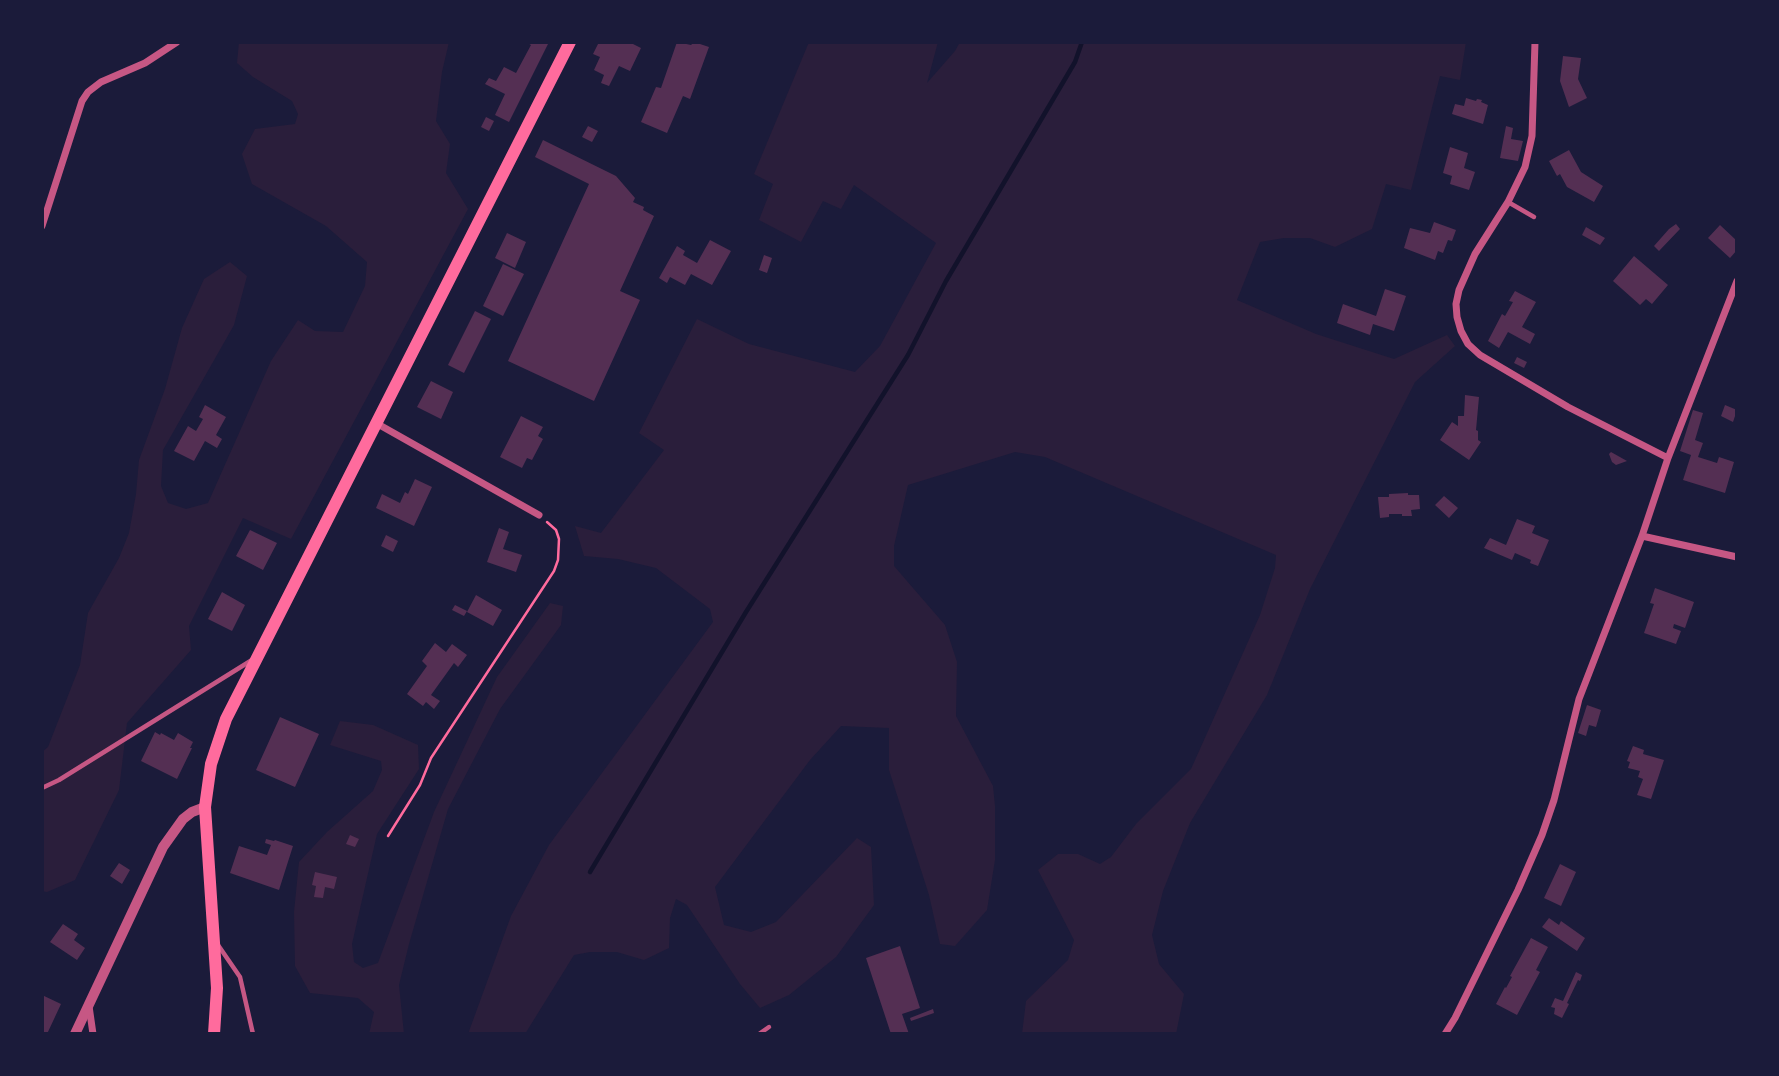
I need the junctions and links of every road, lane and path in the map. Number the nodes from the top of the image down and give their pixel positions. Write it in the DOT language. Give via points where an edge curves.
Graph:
graph roads {
  1 [pos="177,42"];
  2 [pos="570,42"];
  3 [pos="1535,42"];
  4 [pos="1508,202"];
  5 [pos="1534,217"];
  6 [pos="42,226"];
  7 [pos="1737,281"];
  8 [pos="376,423"];
  9 [pos="1668,458"];
  10 [pos="539,515"];
  11 [pos="1642,536"];
  12 [pos="1737,558"];
  13 [pos="258,656"];
  14 [pos="42,788"];
  15 [pos="205,807"];
  16 [pos="388,836"];
  17 [pos="215,940"];
  18 [pos="89,1006"];
  19 [pos="769,1027"];
  20 [pos="75,1034"];
  21 [pos="93,1034"];
  22 [pos="214,1034"];
  23 [pos="253,1034"];
  24 [pos="759,1034"];
  25 [pos="1445,1034"];
  1 -- 6 [label="street" via="145,63 100,82 82,100"];
  2 -- 8 [label="main road"];
  3 -- 4 [label="street" via="1532,136 1525,167"];
  4 -- 5 [label="lane"];
  4 -- 9 [label="street" via="1475,254 1459,290 1457,317 1468,344 1568,407"];
  7 -- 9 [label="street"];
  8 -- 10 [label="street"];
  8 -- 13 [label="main road"];
  9 -- 11 [label="street"];
  10 -- 16 [label="path" via="559,539 554,571 431,758"];
  11 -- 12 [label="street"];
  11 -- 25 [label="street" via="1579,699 1542,835"];
  13 -- 14 [label="lane"];
  13 -- 15 [label="main road" via="226,719 211,764"];
  15 -- 17 [label="main road"];
  15 -- 18 [label="street" via="183,819 163,847"];
  17 -- 22 [label="main road"];
  17 -- 23 [label="lane" via="240,977"];
  18 -- 20 [label="street"];
  18 -- 21 [label="street"];
  19 -- 24 [label="lane"];
}
